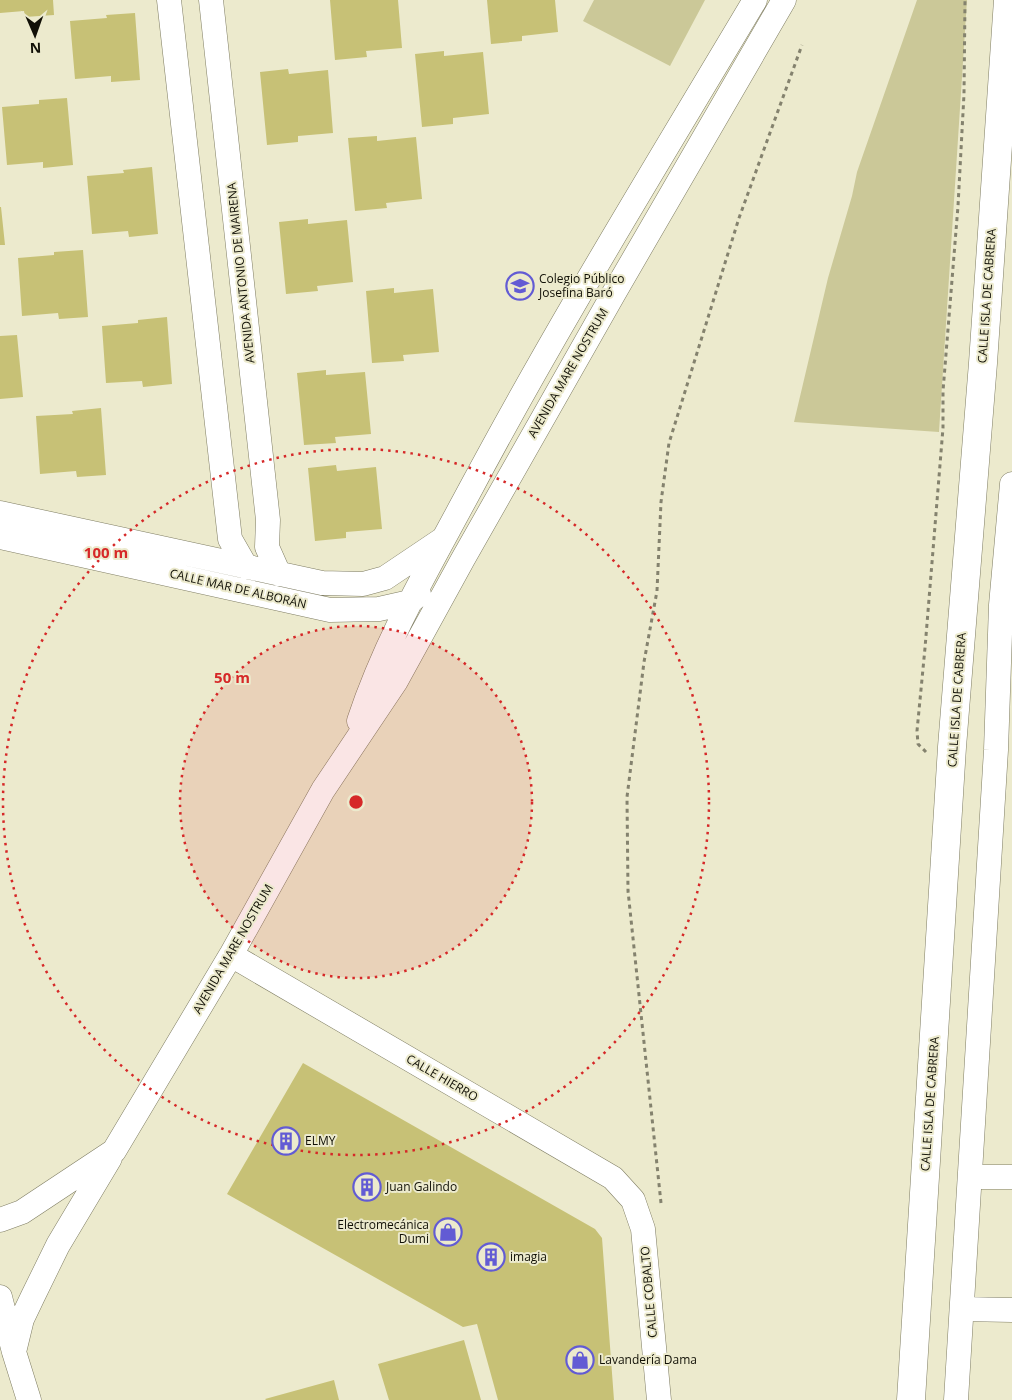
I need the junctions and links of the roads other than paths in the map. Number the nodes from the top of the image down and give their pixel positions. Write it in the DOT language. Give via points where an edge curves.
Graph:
graph roads {
  1 [pos="169,0"];
  2 [pos="211,0"];
  3 [pos="755,0"];
  4 [pos="784,0"];
  5 [pos="1008,0"];
  6 [pos="1012,484"];
  7 [pos="0,513"];
  8 [pos="0,537"];
  9 [pos="230,538"];
  10 [pos="444,538"];
  11 [pos="267,547"];
  12 [pos="463,558"];
  13 [pos="208,559"];
  14 [pos="279,574"];
  15 [pos="244,578"];
  16 [pos="410,602"];
  17 [pos="1006,605"];
  18 [pos="351,746"];
  19 [pos="1004,750"];
  20 [pos="231,955"];
  21 [pos="114,1151"];
  22 [pos="970,1177"];
  23 [pos="1012,1177"];
  24 [pos="651,1213"];
  25 [pos="0,1220"];
  26 [pos="0,1296"];
  27 [pos="962,1309"];
  28 [pos="1012,1310"];
  29 [pos="14,1352"];
  30 [pos="29,1400"];
  31 [pos="659,1400"];
  32 [pos="912,1400"];
  33 [pos="956,1400"];
  1 -- 9 [label="street"];
  2 -- 11 [label="street, AVENIDA ANTONIO DE MAIRENA" via="267,510"];
  3 -- 10 [label="street, AVENIDA MARE NOSTRUM" via="588,278"];
  4 -- 12 [label="street, AVENIDA MARE NOSTRUM"];
  5 -- 32 [label="main road, CALLE ISLA DE CABRERA" via="952,747"];
  6 -- 17 [label="street"];
  7 -- 13 [label="street, CALLE MAR DE ALBORÁN"];
  8 -- 15 [label="street, CALLE MAR DE ALBORÁN"];
  9 -- 13 [label="street"];
  9 -- 15 [label="street"];
  10 -- 14 [label="street, CALLE MAR DE ALBORÁN" via="385,578 362,584 322,583"];
  10 -- 16 [label="street, AVENIDA MARE NOSTRUM"];
  11 -- 14 [label="street, AVENIDA ANTONIO DE MAIRENA"];
  11 -- 15 [label="street"];
  12 -- 16 [label="street, CALLE MAR DE ALBORÁN"];
  12 -- 18 [label="street, AVENIDA MARE NOSTRUM" via="396,681"];
  13 -- 15 [label="street, CALLE MAR DE ALBORÁN"];
  14 -- 15 [label="street, CALLE MAR DE ALBORÁN"];
  15 -- 16 [label="street, CALLE MAR DE ALBORÁN" via="330,610 378,609"];
  16 -- 18 [label="street, AVENIDA MARE NOSTRUM" via="370,689"];
  17 -- 19 [label="street"];
  18 -- 20 [label="street, AVENIDA MARE NOSTRUM"];
  19 -- 22 [label="street"];
  20 -- 21 [label="street, AVENIDA MARE NOSTRUM"];
  20 -- 24 [label="street, CALLE HIERRO" via="613,1178 633,1200"];
  21 -- 25 [label="street, AVENIDA MARE NOSTRUM" via="22,1212"];
  21 -- 29 [label="street, AVENIDA MARE NOSTRUM" via="58,1245 22,1318"];
  22 -- 23 [label="street"];
  22 -- 27 [label="street"];
  24 -- 31 [label="street, CALLE COBALTO" via="643,1229"];
  26 -- 29 [label="street"];
  27 -- 28 [label="street"];
  27 -- 33 [label="street"];
  29 -- 30 [label="street"];
}
